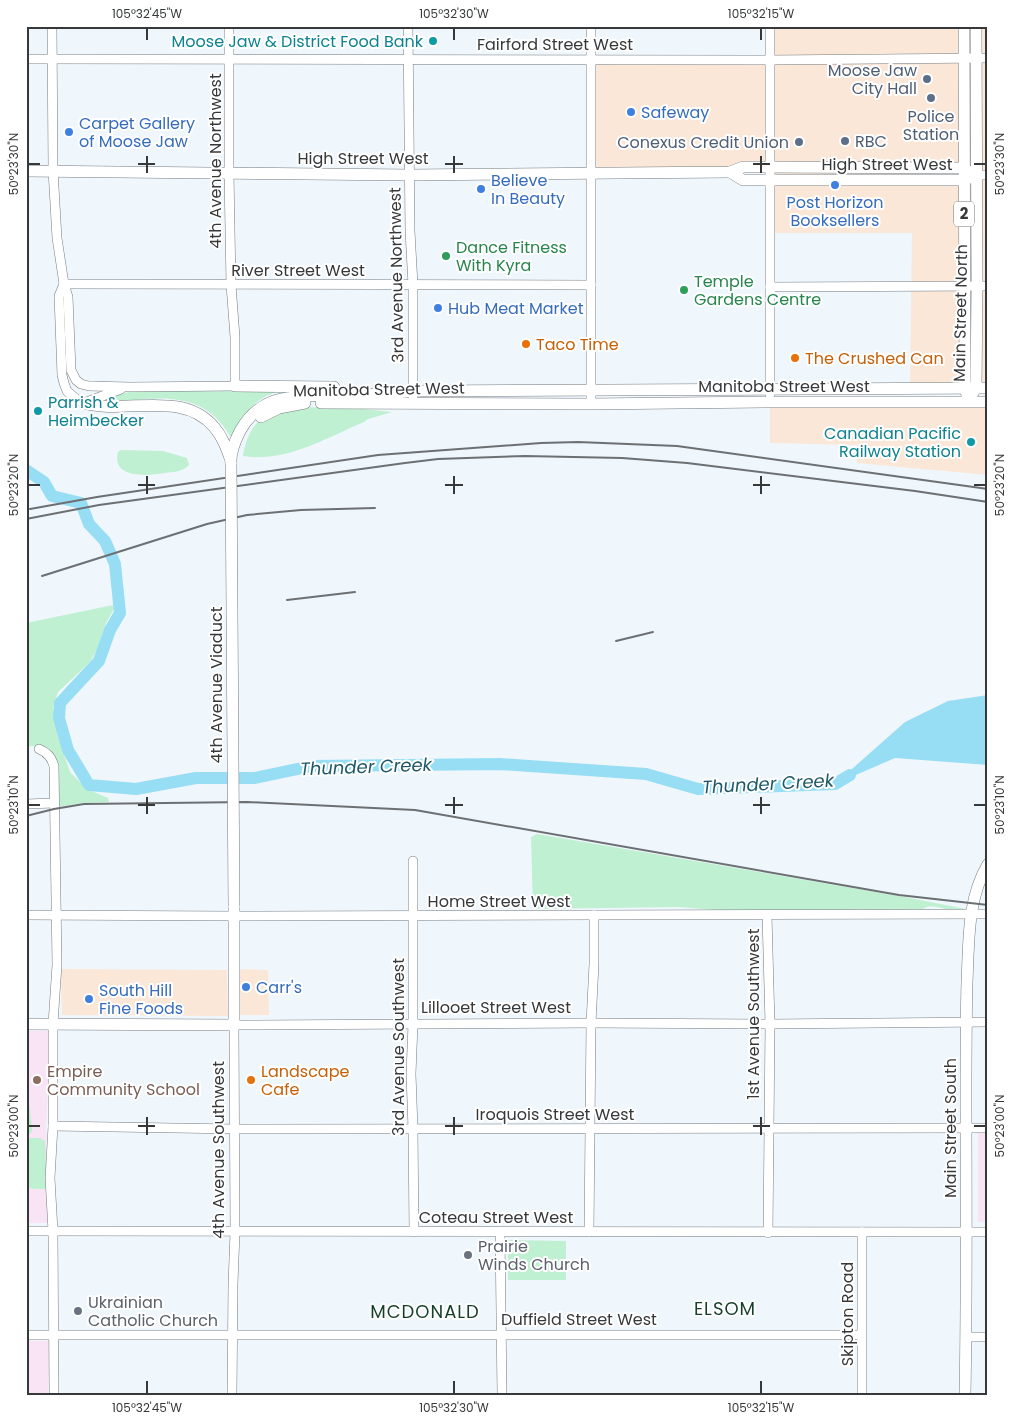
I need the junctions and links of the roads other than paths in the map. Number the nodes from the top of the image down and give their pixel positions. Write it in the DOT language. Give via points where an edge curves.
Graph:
graph roads {
  1 [pos="52,26"];
  2 [pos="229,26"];
  3 [pos="408,26"];
  4 [pos="591,26"];
  5 [pos="770,26"];
  6 [pos="964,26"];
  7 [pos="976,26"];
  8 [pos="964,58"];
  9 [pos="982,58"];
  10 [pos="26,59"];
  11 [pos="52,59"];
  12 [pos="230,59"];
  13 [pos="409,59"];
  14 [pos="591,59"];
  15 [pos="770,60"];
  16 [pos="770,167"];
  17 [pos="963,168"];
  18 [pos="53,170"];
  19 [pos="26,171"];
  20 [pos="591,172"];
  21 [pos="730,172"];
  22 [pos="229,173"];
  23 [pos="410,175"];
  24 [pos="982,175"];
  25 [pos="770,180"];
  26 [pos="964,180"];
  27 [pos="64,284"];
  28 [pos="231,285"];
  29 [pos="413,285"];
  30 [pos="592,285"];
  31 [pos="982,286"];
  32 [pos="770,287"];
  33 [pos="964,287"];
  34 [pos="235,386"];
  35 [pos="130,387"];
  36 [pos="970,388"];
  37 [pos="988,388"];
  38 [pos="770,389"];
  39 [pos="591,390"];
  40 [pos="413,391"];
  41 [pos="770,402"];
  42 [pos="970,402"];
  43 [pos="988,402"];
  44 [pos="84,404"];
  45 [pos="413,404"];
  46 [pos="591,404"];
  47 [pos="231,461"];
  48 [pos="39,749"];
  49 [pos="54,803"];
  50 [pos="26,804"];
  51 [pos="414,862"];
  52 [pos="988,864"];
  53 [pos="234,911"];
  54 [pos="971,913"];
  55 [pos="988,914"];
  56 [pos="26,915"];
  57 [pos="57,915"];
  58 [pos="594,915"];
  59 [pos="767,915"];
  60 [pos="413,916"];
  61 [pos="988,1022"];
  62 [pos="591,1023"];
  63 [pos="966,1023"];
  64 [pos="26,1024"];
  65 [pos="53,1024"];
  66 [pos="413,1024"];
  67 [pos="770,1024"];
  68 [pos="234,1025"];
  69 [pos="53,1126"];
  70 [pos="768,1128"];
  71 [pos="966,1128"];
  72 [pos="988,1128"];
  73 [pos="235,1129"];
  74 [pos="413,1129"];
  75 [pos="590,1129"];
  76 [pos="26,1231"];
  77 [pos="53,1231"];
  78 [pos="235,1232"];
  79 [pos="414,1232"];
  80 [pos="500,1232"];
  81 [pos="589,1232"];
  82 [pos="862,1232"];
  83 [pos="966,1232"];
  84 [pos="988,1232"];
  85 [pos="768,1233"];
  86 [pos="232,1334"];
  87 [pos="501,1334"];
  88 [pos="26,1335"];
  89 [pos="54,1335"];
  90 [pos="861,1335"];
  91 [pos="966,1337"];
  92 [pos="988,1337"];
  93 [pos="54,1395"];
  94 [pos="232,1395"];
  95 [pos="502,1395"];
  96 [pos="862,1395"];
  97 [pos="964,1395"];
  1 -- 11 [label="street"];
  2 -- 12 [label="street, 4th Avenue Northwest"];
  3 -- 13 [label="street, 3rd Avenue Northwest"];
  4 -- 14 [label="street"];
  5 -- 15 [label="street"];
  6 -- 8 [label="main road, Main Street North / 2"];
  7 -- 9 [label="main road, Main Street North / 2"];
  8 -- 9 [label="street, Fairford Street West"];
  8 -- 15 [label="street, Fairford Street West"];
  8 -- 17 [label="main road, Main Street North / 2"];
  9 -- 24 [label="main road, Main Street North / 2"];
  10 -- 11 [label="street, Fairford Street West"];
  11 -- 12 [label="street, Fairford Street West"];
  11 -- 18 [label="street"];
  12 -- 13 [label="street, Fairford Street West"];
  12 -- 22 [label="street, 4th Avenue Northwest"];
  13 -- 14 [label="street, Fairford Street West"];
  13 -- 23 [label="street, 3rd Avenue Northwest"];
  14 -- 15 [label="street, Fairford Street West"];
  14 -- 20 [label="street"];
  15 -- 16 [label="street"];
  16 -- 17 [label="main road, High Street West"];
  16 -- 21 [label="main road, High Street West" via="743,167"];
  16 -- 25 [label="street"];
  17 -- 24 [label="main road, High Street West"];
  17 -- 26 [label="main road, Main Street North / 2"];
  18 -- 19 [label="main road, High Street West"];
  18 -- 22 [label="main road, High Street West"];
  18 -- 27 [label="street" via="57,238"];
  20 -- 21 [label="main road, High Street West"];
  20 -- 23 [label="main road, High Street West"];
  20 -- 30 [label="street"];
  21 -- 25 [label="main road, High Street West" via="743,180"];
  22 -- 23 [label="main road, High Street West"];
  22 -- 28 [label="street, 4th Avenue Northwest"];
  23 -- 29 [label="street, 3rd Avenue Northwest"];
  24 -- 26 [label="main road, High Street West"];
  24 -- 31 [label="main road, Main Street North / 2"];
  25 -- 26 [label="main road, High Street West"];
  25 -- 32 [label="street"];
  26 -- 33 [label="main road, Main Street North / 2"];
  27 -- 28 [label="street, River Street West"];
  27 -- 35 [label="street" via="68,297 72,374 81,384"];
  27 -- 44 [label="street" via="59,296 62,375 67,391"];
  28 -- 29 [label="street, River Street West"];
  28 -- 34 [label="street, 4th Avenue Northwest"];
  29 -- 30 [label="street, River Street West"];
  29 -- 40 [label="street, 3rd Avenue Northwest"];
  30 -- 39 [label="street"];
  31 -- 33 [label="street"];
  31 -- 36 [label="main road, Main Street North / 2"];
  32 -- 33 [label="street"];
  32 -- 38 [label="street"];
  33 -- 36 [label="main road, Main Street North / 2"];
  34 -- 35 [label="street"];
  34 -- 40 [label="main road"];
  35 -- 44 [label="street"];
  36 -- 37 [label="main road, Manitoba Street West"];
  36 -- 38 [label="main road, Manitoba Street West"];
  36 -- 42 [label="main road, Main Street North / 2"];
  38 -- 39 [label="main road, Manitoba Street West"];
  38 -- 41 [label="street"];
  39 -- 40 [label="main road, Manitoba Street West"];
  39 -- 46 [label="street"];
  40 -- 45 [label="street, 3rd Avenue Northwest"];
  40 -- 47 [label="main road, Manitoba Street West" via="320,395 273,402 256,412 244,425"];
  41 -- 42 [label="main road, Manitoba Street West"];
  41 -- 46 [label="main road, Manitoba Street West"];
  42 -- 43 [label="main road, Manitoba Street West"];
  44 -- 47 [label="main road" via="101,407 168,406 190,411 215,427"];
  45 -- 46 [label="main road, Manitoba Street West"];
  45 -- 47 [label="main road, Manitoba Street West" via="313,403 279,408 252,424"];
  47 -- 53 [label="main road, 4th Avenue Viaduct, bridge"];
  48 -- 49 [label="street" via="47,752 54,766"];
  49 -- 50 [label="street"];
  49 -- 57 [label="street"];
  51 -- 60 [label="street, 3rd Avenue Southwest"];
  52 -- 54 [label="main road, Main Street South" via="978,885"];
  53 -- 57 [label="street, Home Street West"];
  53 -- 60 [label="street, Home Street West"];
  53 -- 68 [label="main road, 4th Avenue Southwest"];
  54 -- 55 [label="street, Home Street West"];
  54 -- 59 [label="street, Home Street West"];
  54 -- 63 [label="main road, Main Street South"];
  56 -- 57 [label="street, Home Street West"];
  57 -- 65 [label="street"];
  58 -- 59 [label="street, Home Street West"];
  58 -- 60 [label="street, Home Street West"];
  58 -- 62 [label="street"];
  59 -- 67 [label="street, 1st Avenue Southwest"];
  60 -- 66 [label="street, 3rd Avenue Southwest"];
  61 -- 63 [label="street, Lillooet Street West"];
  62 -- 66 [label="street, Lillooet Street West"];
  62 -- 67 [label="street, Lillooet Street West"];
  62 -- 75 [label="street"];
  63 -- 67 [label="street, Lillooet Street West"];
  63 -- 71 [label="main road, Main Street South"];
  64 -- 65 [label="main road, Lillooet Street West"];
  65 -- 68 [label="main road, Lillooet Street West"];
  65 -- 69 [label="street"];
  66 -- 68 [label="street, Lillooet Street West"];
  66 -- 74 [label="street, 3rd Avenue Southwest"];
  67 -- 70 [label="street, 1st Avenue Southwest"];
  68 -- 73 [label="street, 4th Avenue Southwest"];
  69 -- 73 [label="street, Iroquois Street West"];
  69 -- 77 [label="street" via="50,1178"];
  70 -- 71 [label="street, Iroquois Street West"];
  70 -- 75 [label="street, Iroquois Street West"];
  70 -- 85 [label="street, 1st Avenue Southwest"];
  71 -- 72 [label="street, Iroquois Street West"];
  71 -- 83 [label="main road, Main Street South"];
  73 -- 74 [label="street, Iroquois Street West"];
  73 -- 78 [label="street, 4th Avenue Southwest"];
  74 -- 75 [label="street, Iroquois Street West"];
  74 -- 79 [label="street, 3rd Avenue Southwest"];
  75 -- 81 [label="street"];
  76 -- 77 [label="street, Coteau Street West"];
  77 -- 78 [label="street, Coteau Street West"];
  77 -- 89 [label="street"];
  78 -- 79 [label="street, Coteau Street West"];
  78 -- 86 [label="street, 4th Avenue Southwest"];
  79 -- 80 [label="street, Coteau Street West"];
  80 -- 81 [label="street, Coteau Street West"];
  80 -- 87 [label="street"];
  81 -- 85 [label="street, Coteau Street West"];
  82 -- 83 [label="street, Coteau Street West"];
  82 -- 85 [label="street, Coteau Street West"];
  82 -- 90 [label="street, Skipton Road"];
  83 -- 84 [label="street, Coteau Street West"];
  83 -- 91 [label="main road, Main Street South"];
  86 -- 87 [label="street, Duffield Street West"];
  86 -- 89 [label="street, Duffield Street West"];
  86 -- 94 [label="street, 4th Avenue Southwest"];
  87 -- 90 [label="street, Duffield Street West"];
  87 -- 95 [label="street"];
  88 -- 89 [label="street, Duffield Street West"];
  89 -- 93 [label="street"];
  90 -- 96 [label="street, Skipton Road"];
  91 -- 92 [label="street"];
  91 -- 97 [label="main road, Main Street South"];
}
